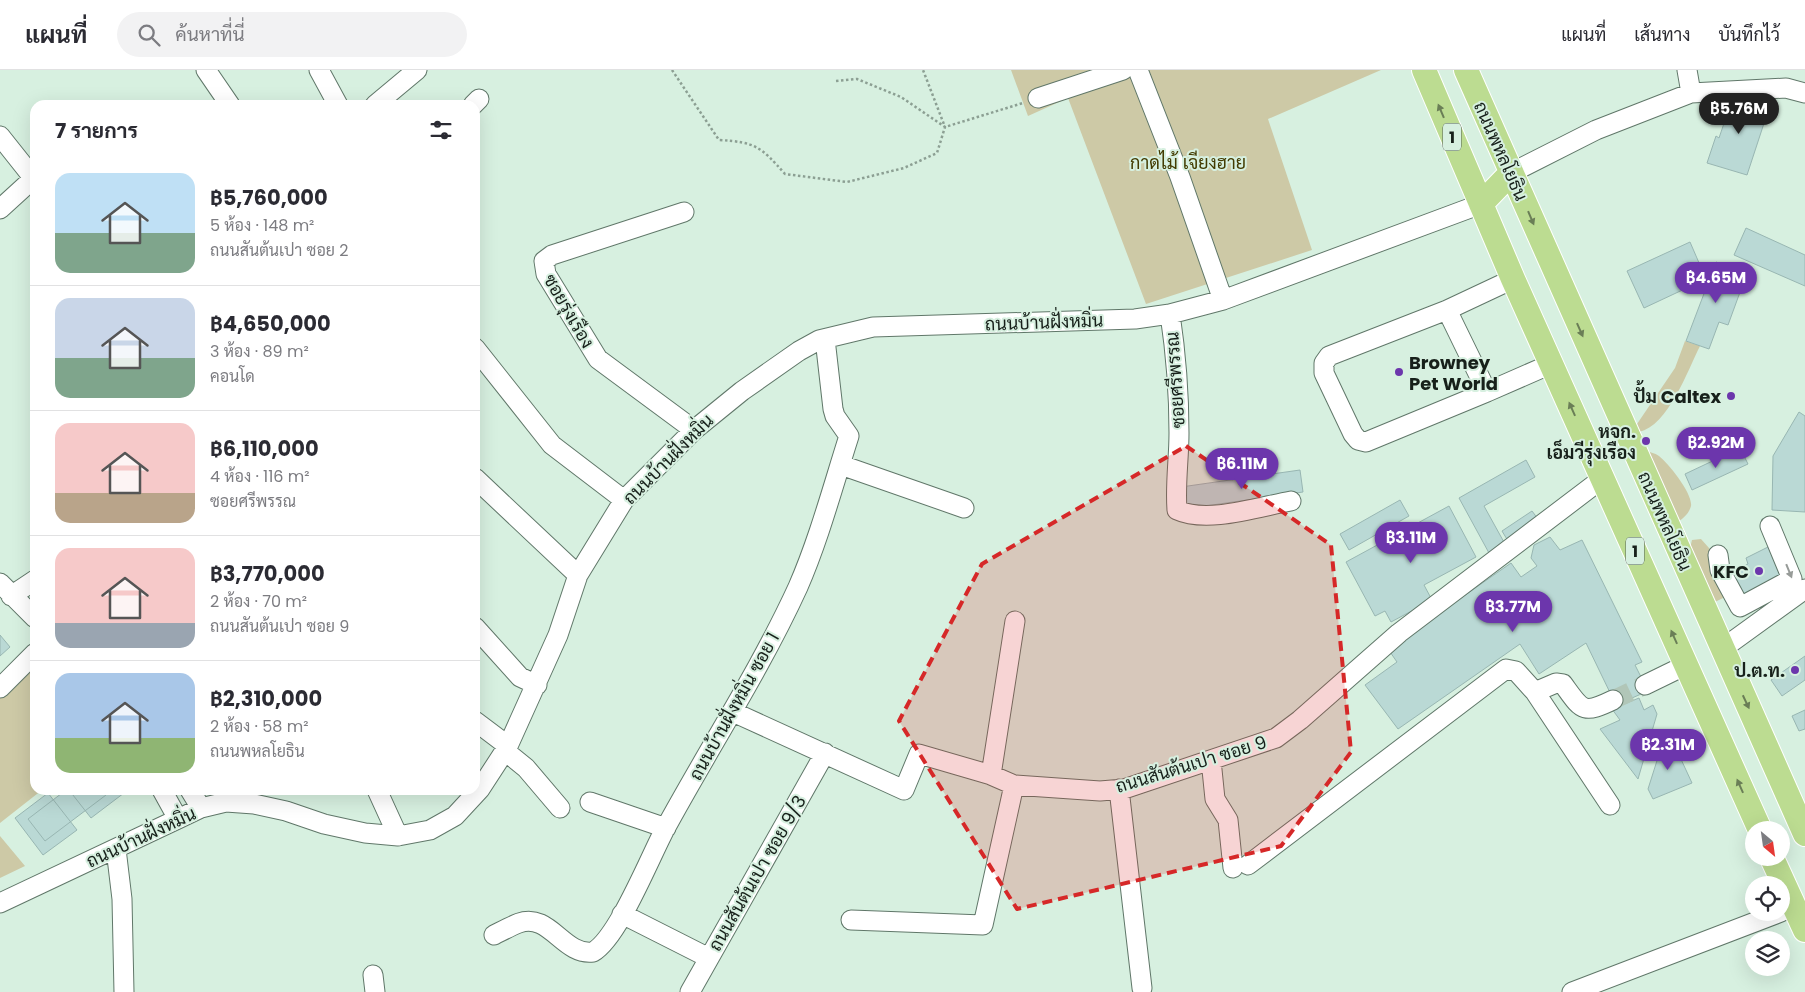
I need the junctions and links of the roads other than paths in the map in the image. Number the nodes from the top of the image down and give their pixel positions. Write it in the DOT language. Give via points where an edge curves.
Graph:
graph roads {
  1 [pos="206,70"];
  2 [pos="318,70"];
  3 [pos="417,70"];
  4 [pos="1123,70"];
  5 [pos="1138,70"];
  6 [pos="1424,70"];
  7 [pos="1466,70"];
  8 [pos="1687,70"];
  9 [pos="1691,93"];
  10 [pos="1805,93"];
  11 [pos="1038,98"];
  12 [pos="227,100"];
  13 [pos="335,100"];
  14 [pos="381,100"];
  15 [pos="0,136"];
  16 [pos="1511,173"];
  17 [pos="30,174"];
  18 [pos="30,183"];
  19 [pos="1481,204"];
  20 [pos="0,209"];
  21 [pos="684,212"];
  22 [pos="1513,279"];
  23 [pos="1223,300"];
  24 [pos="1447,310"];
  25 [pos="1170,314"];
  26 [pos="825,339"];
  27 [pos="480,354"];
  28 [pos="1551,364"];
  29 [pos="1487,392"];
  30 [pos="694,430"];
  31 [pos="841,465"];
  32 [pos="1603,478"];
  33 [pos="480,483"];
  34 [pos="624,500"];
  35 [pos="1291,501"];
  36 [pos="964,508"];
  37 [pos="1770,526"];
  38 [pos="1718,555"];
  39 [pos="578,575"];
  40 [pos="30,582"];
  41 [pos="6,589"];
  42 [pos="1805,589"];
  43 [pos="30,613"];
  44 [pos="1015,621"];
  45 [pos="480,633"];
  46 [pos="1722,649"];
  47 [pos="30,658"];
  48 [pos="1686,665"];
  49 [pos="537,685"];
  50 [pos="1645,685"];
  51 [pos="0,688"];
  52 [pos="1535,692"];
  53 [pos="1613,700"];
  54 [pos="733,712"];
  55 [pos="480,725"];
  56 [pos="507,748"];
  57 [pos="825,754"];
  58 [pos="1211,760"];
  59 [pos="991,775"];
  60 [pos="1014,785"];
  61 [pos="480,789"];
  62 [pos="1119,789"];
  63 [pos="165,795"];
  64 [pos="193,795"];
  65 [pos="379,795"];
  66 [pos="474,795"];
  67 [pos="590,802"];
  68 [pos="1610,804"];
  69 [pos="201,808"];
  70 [pos="560,808"];
  71 [pos="178,819"];
  72 [pos="1756,821"];
  73 [pos="666,828"];
  74 [pos="1805,834"];
  75 [pos="398,836"];
  76 [pos="116,849"];
  77 [pos="0,903"];
  78 [pos="622,914"];
  79 [pos="1790,916"];
  80 [pos="851,920"];
  81 [pos="1759,921"];
  82 [pos="1805,930"];
  83 [pos="494,935"];
  84 [pos="709,958"];
  85 [pos="1142,988"];
  86 [pos="124,992"];
  87 [pos="690,992"];
  88 [pos="1572,992"];
  1 -- 12 [label="street"];
  2 -- 13 [label="street"];
  3 -- 14 [label="street"];
  4 -- 11 [label="street"];
  5 -- 23 [label="street"];
  19 -- 6 [label="main road, 1, one-way"];
  7 -- 16 [label="main road, ถนนพหลโยธิน / 1"];
  8 -- 9 [label="street"];
  9 -- 10 [label="street" via="1786,88"];
  9 -- 16 [label="street" via="1596,130"];
  15 -- 17 [label="street"];
  16 -- 19 [label="main road"];
  16 -- 46 [label="main road, ถนนพหลโยธิน / 1, one-way"];
  18 -- 20 [label="street"];
  19 -- 22 [label="main road, 1"];
  19 -- 23 [label="street, ถนนบ้านฝั่งหมิ่น"];
  21 -- 30 [label="street, ซอยรุ่งเรือง" via="552,255 544,261 544,266 598,359"];
  22 -- 24 [label="street"];
  22 -- 28 [label="main road, 1"];
  23 -- 25 [label="street, ถนนบ้านฝั่งหมิ่น"];
  24 -- 29 [label="street"];
  24 -- 29 [label="street" via="1330,356 1324,363 1324,373 1353,434 1366,442"];
  25 -- 26 [label="street, ถนนบ้านฝั่งหมิ่น" via="1136,319 874,327"];
  25 -- 35 [label="street, ซอยศรีพรรณ" via="1178,390 1177,510 1205,516"];
  26 -- 30 [label="street, ถนนบ้านฝั่งหมิ่น" via="798,351"];
  26 -- 31 [label="street, ถนนบ้านฝั่งหมิ่น ซอย 1" via="833,409 849,436"];
  27 -- 34 [label="street" via="552,445"];
  28 -- 29 [label="street"];
  32 -- 28 [label="main road, 1, one-way"];
  30 -- 34 [label="street, ถนนบ้านฝั่งหมิ่น"];
  31 -- 36 [label="street"];
  31 -- 54 [label="street, ถนนบ้านฝั่งหมิ่น ซอย 1" via="797,587"];
  48 -- 32 [label="main road, 1, one-way"];
  32 -- 58 [label="street, ถนนสันต้นเปา ซอย 9" via="1399,633 1288,729 1259,745"];
  33 -- 39 [label="street"];
  34 -- 39 [label="street, ถนนบ้านฝั่งหมิ่น"];
  37 -- 38 [label="street, one-way" via="1792,579 1740,607 1720,570"];
  39 -- 49 [label="street, ถนนบ้านฝั่งหมิ่น"];
  40 -- 41 [label="street"];
  41 -- 43 [label="street"];
  42 -- 46 [label="street"];
  44 -- 59 [label="street"];
  45 -- 49 [label="street" via="520,677"];
  46 -- 74 [label="main road, ถนนพหลโยธิน / 1, one-way"];
  47 -- 51 [label="street"];
  48 -- 50 [label="street"];
  72 -- 48 [label="main road, 1, one-way"];
  49 -- 56 [label="street, ถนนบ้านฝั่งหมิ่น"];
  52 -- 53 [label="street" via="1556,682 1563,684 1580,708 1589,711"];
  52 -- 58 [label="street" via="1516,670 1506,669 1240,866 1228,820 1215,799"];
  52 -- 68 [label="street"];
  54 -- 57 [label="street, ถนนสันต้นเปา ซอย 9"];
  54 -- 73 [label="street, ถนนบ้านฝั่งหมิ่น ซอย 1"];
  55 -- 56 [label="street"];
  56 -- 61 [label="street, ถนนบ้านฝั่งหมิ่น"];
  56 -- 70 [label="street"];
  57 -- 59 [label="street, ถนนสันต้นเปา ซอย 9" via="904,790 920,754"];
  57 -- 84 [label="street, ถนนสันต้นเปา ซอย 9/3"];
  58 -- 62 [label="street, ถนนสันต้นเปา ซอย 9"];
  59 -- 60 [label="street, ถนนสันต้นเปา ซอย 9"];
  60 -- 62 [label="street, ถนนสันต้นเปา ซอย 9" via="1100,791"];
  60 -- 80 [label="street" via="983,925"];
  62 -- 85 [label="street"];
  63 -- 71 [label="street"];
  64 -- 69 [label="street"];
  65 -- 75 [label="street"];
  66 -- 75 [label="street, ถนนบ้านฝั่งหมิ่น" via="455,816 430,830"];
  67 -- 73 [label="street"];
  69 -- 71 [label="street, ถนนบ้านฝั่งหมิ่น"];
  69 -- 75 [label="street, ถนนบ้านฝั่งหมิ่น" via="226,802 254,804 324,824"];
  71 -- 76 [label="street, ถนนบ้านฝั่งหมิ่น"];
  73 -- 78 [label="street, ถนนบ้านฝั่งหมิ่น ซอย 1"];
  76 -- 77 [label="street, ถนนบ้านฝั่งหมิ่น"];
  76 -- 86 [label="street" via="122,899"];
  78 -- 83 [label="street, ถนนบ้านฝั่งหมิ่น ซอย 1" via="606,941 593,952 577,950 539,922 520,922"];
  78 -- 84 [label="street"];
  79 -- 82 [label="main road"];
  81 -- 88 [label="street"];
  84 -- 87 [label="street, ถนนสันต้นเปา ซอย 9/3"];
}
